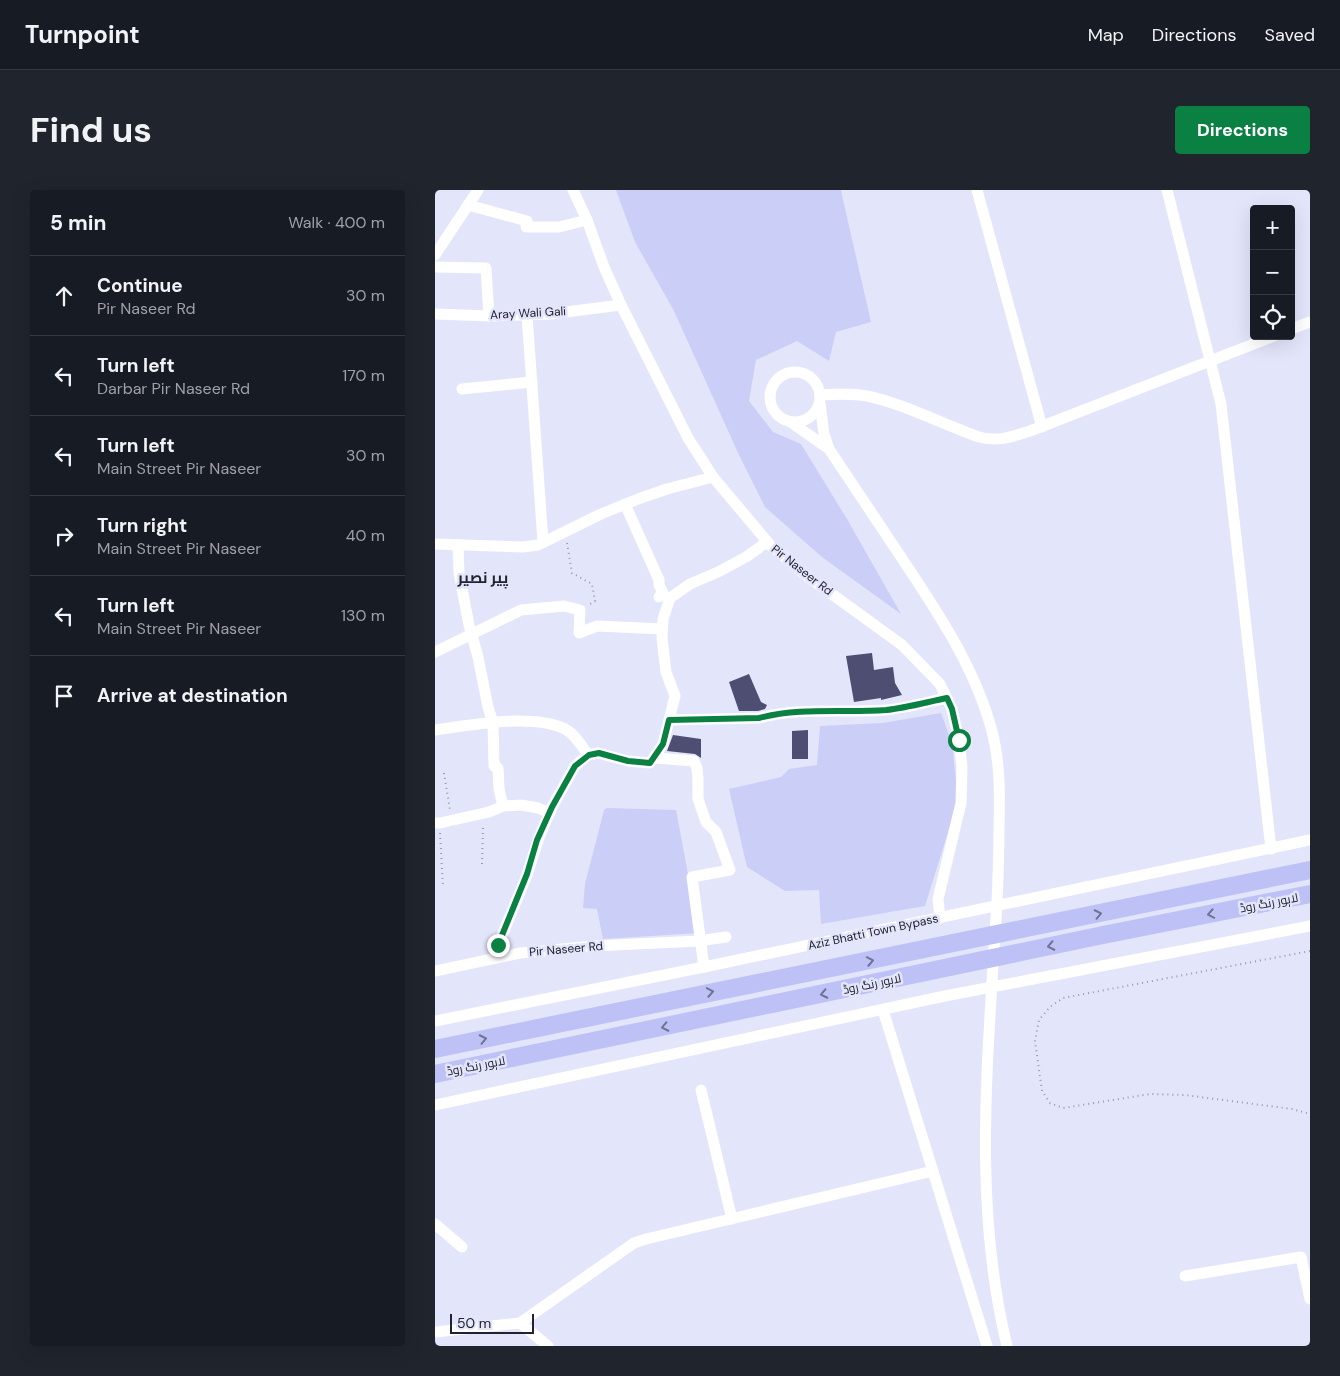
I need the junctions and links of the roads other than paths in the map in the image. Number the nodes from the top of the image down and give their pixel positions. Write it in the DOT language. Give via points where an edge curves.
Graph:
graph roads {
  1 [pos="478,190"];
  2 [pos="573,190"];
  3 [pos="977,190"];
  4 [pos="1167,190"];
  5 [pos="468,205"];
  6 [pos="587,220"];
  7 [pos="435,255"];
  8 [pos="435,268"];
  9 [pos="621,305"];
  10 [pos="435,314"];
  11 [pos="527,314"];
  12 [pos="489,316"];
  13 [pos="1310,322"];
  14 [pos="1295,328"];
  15 [pos="1264,340"];
  16 [pos="1209,361"];
  17 [pos="532,382"];
  18 [pos="462,388"];
  19 [pos="820,399"];
  20 [pos="792,423"];
  21 [pos="1042,427"];
  22 [pos="829,449"];
  23 [pos="713,477"];
  24 [pos="625,504"];
  25 [pos="543,542"];
  26 [pos="767,542"];
  27 [pos="435,544"];
  28 [pos="458,545"];
  29 [pos="659,597"];
  30 [pos="663,629"];
  31 [pos="471,634"];
  32 [pos="435,652"];
  33 [pos="947,698"];
  34 [pos="669,720"];
  35 [pos="493,722"];
  36 [pos="435,730"];
  37 [pos="589,755"];
  38 [pos="655,758"];
  39 [pos="503,806"];
  40 [pos="550,813"];
  41 [pos="442,822"];
  42 [pos="1310,840"];
  43 [pos="1271,849"];
  44 [pos="1310,870"];
  45 [pos="1310,894"];
  46 [pos="940,918"];
  47 [pos="1310,926"];
  48 [pos="726,937"];
  49 [pos="699,941"];
  50 [pos="498,957"];
  51 [pos="704,967"];
  52 [pos="435,970"];
  53 [pos="883,1010"];
  54 [pos="435,1021"];
  55 [pos="435,1049"];
  56 [pos="435,1074"];
  57 [pos="701,1090"];
  58 [pos="435,1105"];
  59 [pos="933,1171"];
  60 [pos="731,1219"];
  61 [pos="435,1224"];
  62 [pos="462,1247"];
  63 [pos="1185,1276"];
  64 [pos="1310,1299"];
  65 [pos="520,1323"];
  66 [pos="435,1332"];
  67 [pos="548,1346"];
  68 [pos="987,1346"];
  69 [pos="1007,1346"];
  1 -- 5 [label="street"];
  2 -- 6 [label="street, Pir Naseer Rd"];
  3 -- 21 [label="street"];
  4 -- 16 [label="street"];
  5 -- 6 [label="street" via="527,221 526,226 559,226"];
  5 -- 7 [label="street"];
  6 -- 9 [label="street, Pir Naseer Rd"];
  8 -- 12 [label="street" via="486,268"];
  9 -- 11 [label="street, Aray Wali Gali"];
  9 -- 23 [label="street, Pir Naseer Rd" via="688,438"];
  10 -- 12 [label="street, Aray Wali Gali"];
  11 -- 12 [label="street, Aray Wali Gali"];
  11 -- 17 [label="street"];
  13 -- 14 [label="street"];
  15 -- 16 [label="street"];
  16 -- 21 [label="street"];
  16 -- 43 [label="street" via="1221,404"];
  17 -- 18 [label="street"];
  17 -- 25 [label="street"];
  19 -- 20 [label="street" via="813,416"];
  19 -- 20 [label="street" via="814,380 808,375 792,372 777,379 770,393 770,402 777,416"];
  19 -- 21 [label="street" via="845,394 867,396 992,440"];
  19 -- 22 [label="street"];
  20 -- 22 [label="street"];
  22 -- 69 [label="street" via="939,614 975,681 993,734 1000,793 999,875 985,1107 987,1214 996,1292"];
  23 -- 24 [label="street"];
  23 -- 26 [label="street, Pir Naseer Rd"];
  24 -- 25 [label="street"];
  24 -- 29 [label="street" via="659,580 663,593"];
  25 -- 28 [label="street" via="523,547"];
  26 -- 30 [label="street" via="670,598"];
  26 -- 33 [label="street, Pir Naseer Rd" via="807,576 902,645 940,684"];
  27 -- 28 [label="street"];
  28 -- 31 [label="street" via="459,573"];
  30 -- 31 [label="street" via="597,626 579,633 580,610 563,606 521,610"];
  30 -- 34 [label="street" via="666,672 675,696"];
  31 -- 32 [label="street"];
  31 -- 35 [label="street"];
  33 -- 34 [label="street" via="888,710"];
  33 -- 46 [label="street, Pir Naseer Rd" via="959,740 961,803 938,899"];
  34 -- 38 [label="street" via="663,744"];
  35 -- 36 [label="street"];
  35 -- 37 [label="street" via="541,722 565,729"];
  35 -- 39 [label="street" via="494,766 498,768"];
  37 -- 38 [label="street" via="599,753 650,763"];
  37 -- 40 [label="street" via="575,766"];
  38 -- 49 [label="street" via="694,761 698,799 706,822 716,832 730,870 692,877"];
  39 -- 40 [label="street" via="521,805"];
  39 -- 41 [label="street"];
  40 -- 50 [label="street" via="498,945"];
  42 -- 43 [label="street, Aziz Bhatti Town Bypass"];
  43 -- 46 [label="street, Aziz Bhatti Town Bypass"];
  55 -- 44 [label="highway, لاہور رنگ روڈ, one-way"];
  45 -- 56 [label="highway, لاہور رنگ روڈ, one-way"];
  46 -- 51 [label="street, Aziz Bhatti Town Bypass"];
  47 -- 53 [label="street"];
  48 -- 49 [label="street, Pir Naseer Rd"];
  49 -- 50 [label="street, Pir Naseer Rd" via="594,946"];
  49 -- 51 [label="street"];
  50 -- 52 [label="street, Pir Naseer Rd"];
  51 -- 54 [label="street, Aziz Bhatti Town Bypass"];
  53 -- 58 [label="street"];
  53 -- 59 [label="street"];
  57 -- 60 [label="street"];
  59 -- 60 [label="street"];
  59 -- 68 [label="street"];
  60 -- 65 [label="street" via="634,1243"];
  61 -- 62 [label="street"];
  63 -- 64 [label="street" via="1301,1257"];
  65 -- 66 [label="street"];
  65 -- 67 [label="street"];
}
